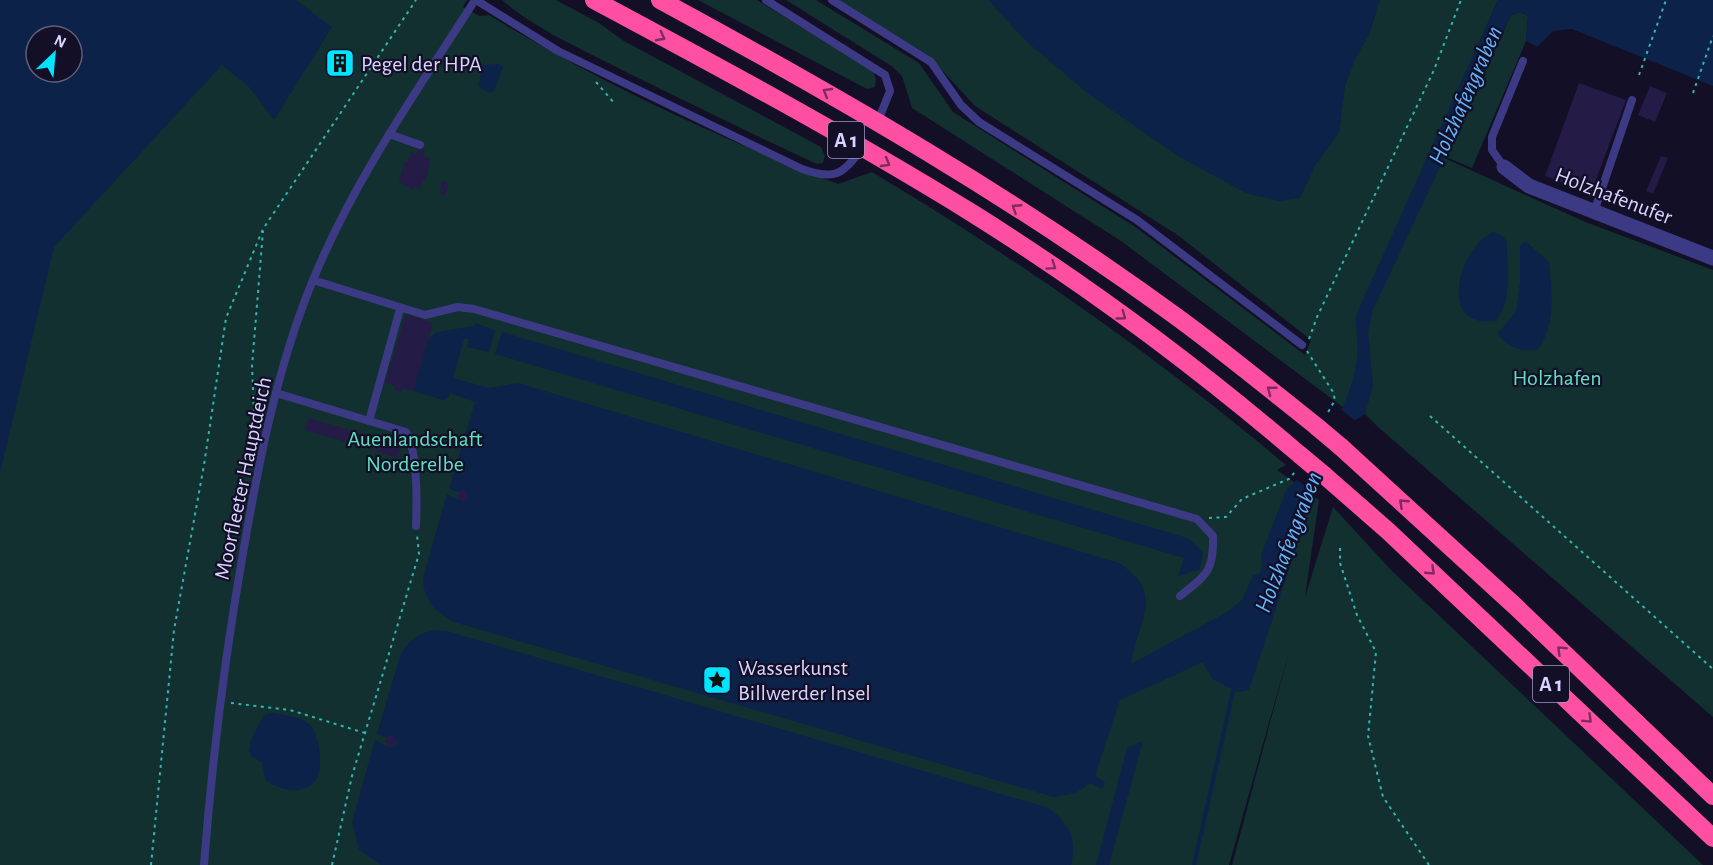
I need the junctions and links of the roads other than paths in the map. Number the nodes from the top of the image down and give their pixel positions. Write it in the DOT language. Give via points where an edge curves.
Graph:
graph roads {
  1 [pos="475,0"];
  2 [pos="594,0"];
  3 [pos="660,0"];
  4 [pos="766,0"];
  5 [pos="832,0"];
  6 [pos="1523,61"];
  7 [pos="1632,100"];
  8 [pos="877,122"];
  9 [pos="389,134"];
  10 [pos="420,145"];
  11 [pos="861,149"];
  12 [pos="1504,167"];
  13 [pos="1594,212"];
  14 [pos="1713,258"];
  15 [pos="313,280"];
  16 [pos="400,309"];
  17 [pos="1302,345"];
  18 [pos="276,393"];
  19 [pos="369,421"];
  20 [pos="416,526"];
  21 [pos="1180,596"];
  22 [pos="1663,749"];
  23 [pos="1713,779"];
  24 [pos="1713,796"];
  25 [pos="1713,838"];
  26 [pos="204,865"];
  1 -- 9 [label="lane, Moorfleeter Hauptdeich"];
  1 -- 11 [label="lane" via="558,51 818,174 837,174 851,165"];
  2 -- 11 [label="highway, A 1, one-way"];
  8 -- 3 [label="highway, A 1, one-way"];
  4 -- 8 [label="lane" via="885,75 890,92"];
  5 -- 17 [label="lane" via="931,62 961,105 979,122 1145,226"];
  6 -- 12 [label="lane" via="1492,137 1492,150"];
  7 -- 13 [label="lane"];
  22 -- 8 [label="highway, A 1, one-way, bridge" via="1515,606 1316,426 1181,320 1075,246"];
  9 -- 10 [label="lane"];
  9 -- 15 [label="lane, Moorfleeter Hauptdeich"];
  11 -- 25 [label="highway, A 1, one-way, bridge" via="972,213 1052,266 1161,344 1300,455 1396,539"];
  12 -- 13 [label="street, Holzhafenufer" via="1528,186"];
  13 -- 14 [label="street, Holzhafenufer"];
  15 -- 16 [label="lane"];
  15 -- 18 [label="lane, Moorfleeter Hauptdeich"];
  16 -- 19 [label="lane"];
  16 -- 21 [label="lane" via="425,315 474,309 1197,519 1213,536 1214,557 1208,574"];
  18 -- 19 [label="lane"];
  18 -- 26 [label="lane, Moorfleeter Hauptdeich" via="236,591 220,702"];
  19 -- 20 [label="lane" via="406,432 413,444 418,493"];
  22 -- 23 [label="highway"];
  22 -- 24 [label="highway, A 1"];
}
